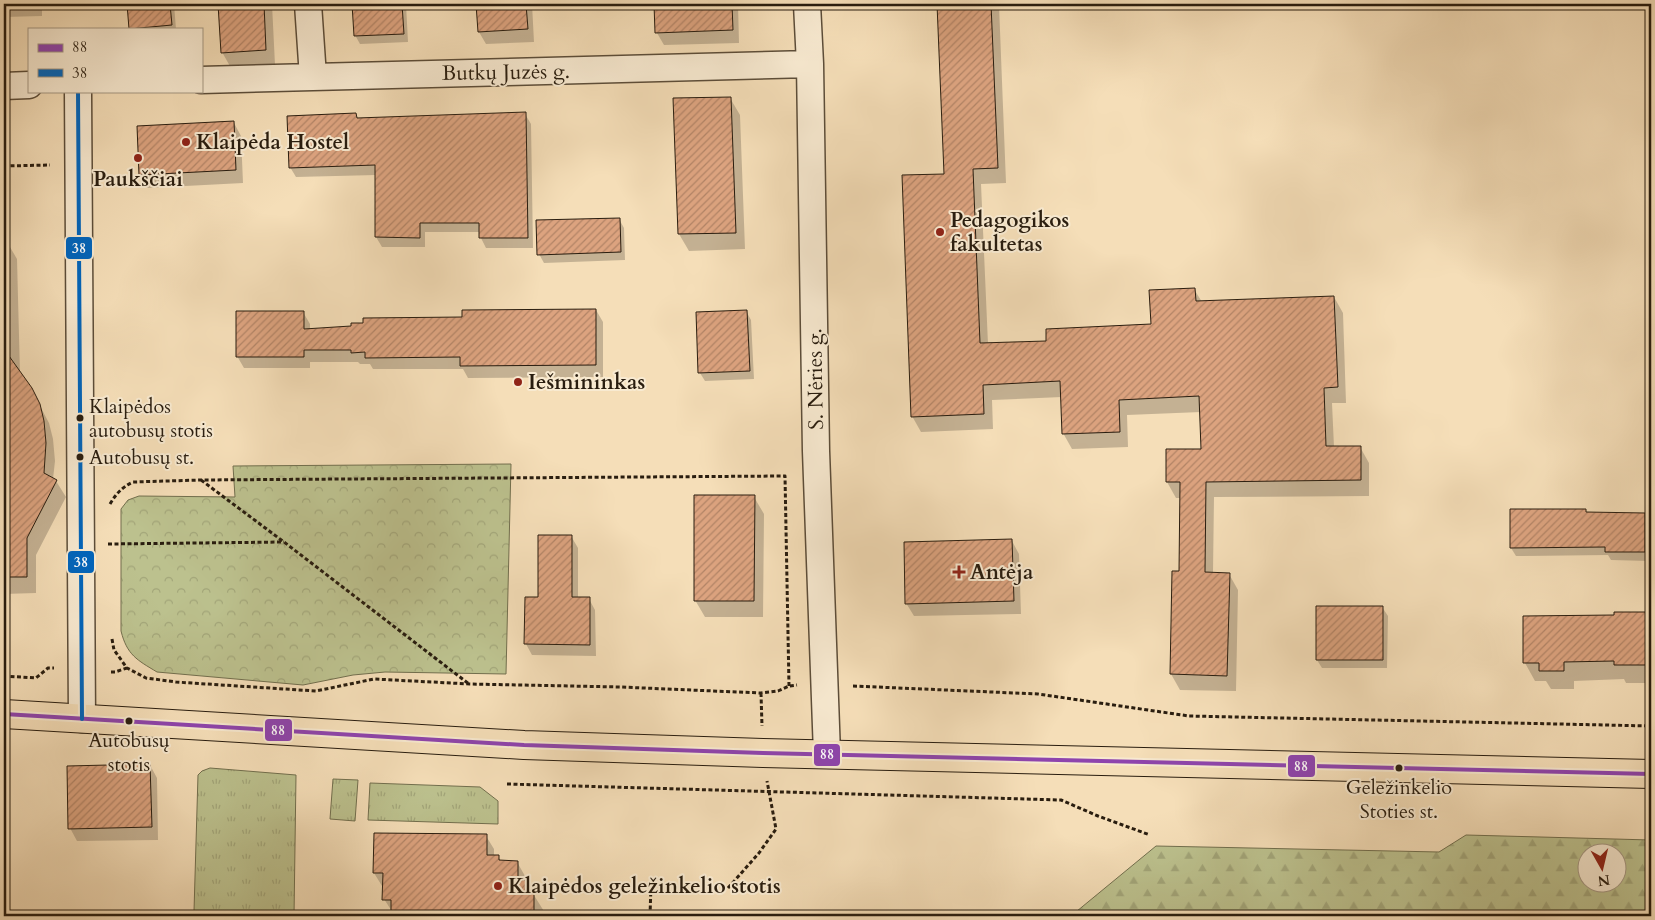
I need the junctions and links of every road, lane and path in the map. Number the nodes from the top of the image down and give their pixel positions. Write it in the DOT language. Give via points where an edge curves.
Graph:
graph roads {
  1 [pos="308,4"];
  2 [pos="807,4"];
  3 [pos="810,64"];
  4 [pos="313,77"];
  5 [pos="202,80"];
  6 [pos="28,85"];
  7 [pos="4,86"];
  8 [pos="78,92"];
  9 [pos="200,480"];
  10 [pos="108,508"];
  11 [pos="107,536"];
  12 [pos="284,542"];
  13 [pos="111,636"];
  14 [pos="470,684"];
  15 [pos="824,685"];
  16 [pos="4,714"];
  17 [pos="82,719"];
  18 [pos="1651,726"];
  19 [pos="827,754"];
  20 [pos="1651,774"];
  21 [pos="507,784"];
  22 [pos="769,791"];
  23 [pos="1150,834"];
  24 [pos="651,885"];
  25 [pos="728,888"];
  26 [pos="650,916"];
  1 -- 4 [label="street"];
  2 -- 3 [label="street, S. Nėries g."];
  3 -- 4 [label="street, Butkų Juzės g."];
  3 -- 15 [label="street, S. Nėries g." via="816,451"];
  4 -- 5 [label="street, Butkų Juzės g."];
  6 -- 7 [label="street"];
  8 -- 17 [label="street"];
  9 -- 10 [label="path" via="133,482 119,491"];
  9 -- 12 [label="path"];
  9 -- 14 [label="path" via="785,476 789,686 761,693"];
  11 -- 12 [label="path" via="107,544"];
  12 -- 14 [label="path"];
  13 -- 14 [label="path" via="114,650 127,668 146,678 316,691 374,679"];
  15 -- 18 [label="path" via="1038,694 1189,716"];
  15 -- 19 [label="street, S. Nėries g."];
  16 -- 17 [label="main road"];
  17 -- 19 [label="main road" via="524,745"];
  19 -- 20 [label="main road"];
  21 -- 22 [label="path"];
  22 -- 23 [label="path" via="1061,800"];
  22 -- 25 [label="path" via="776,829"];
  24 -- 26 [label="path"];
}
